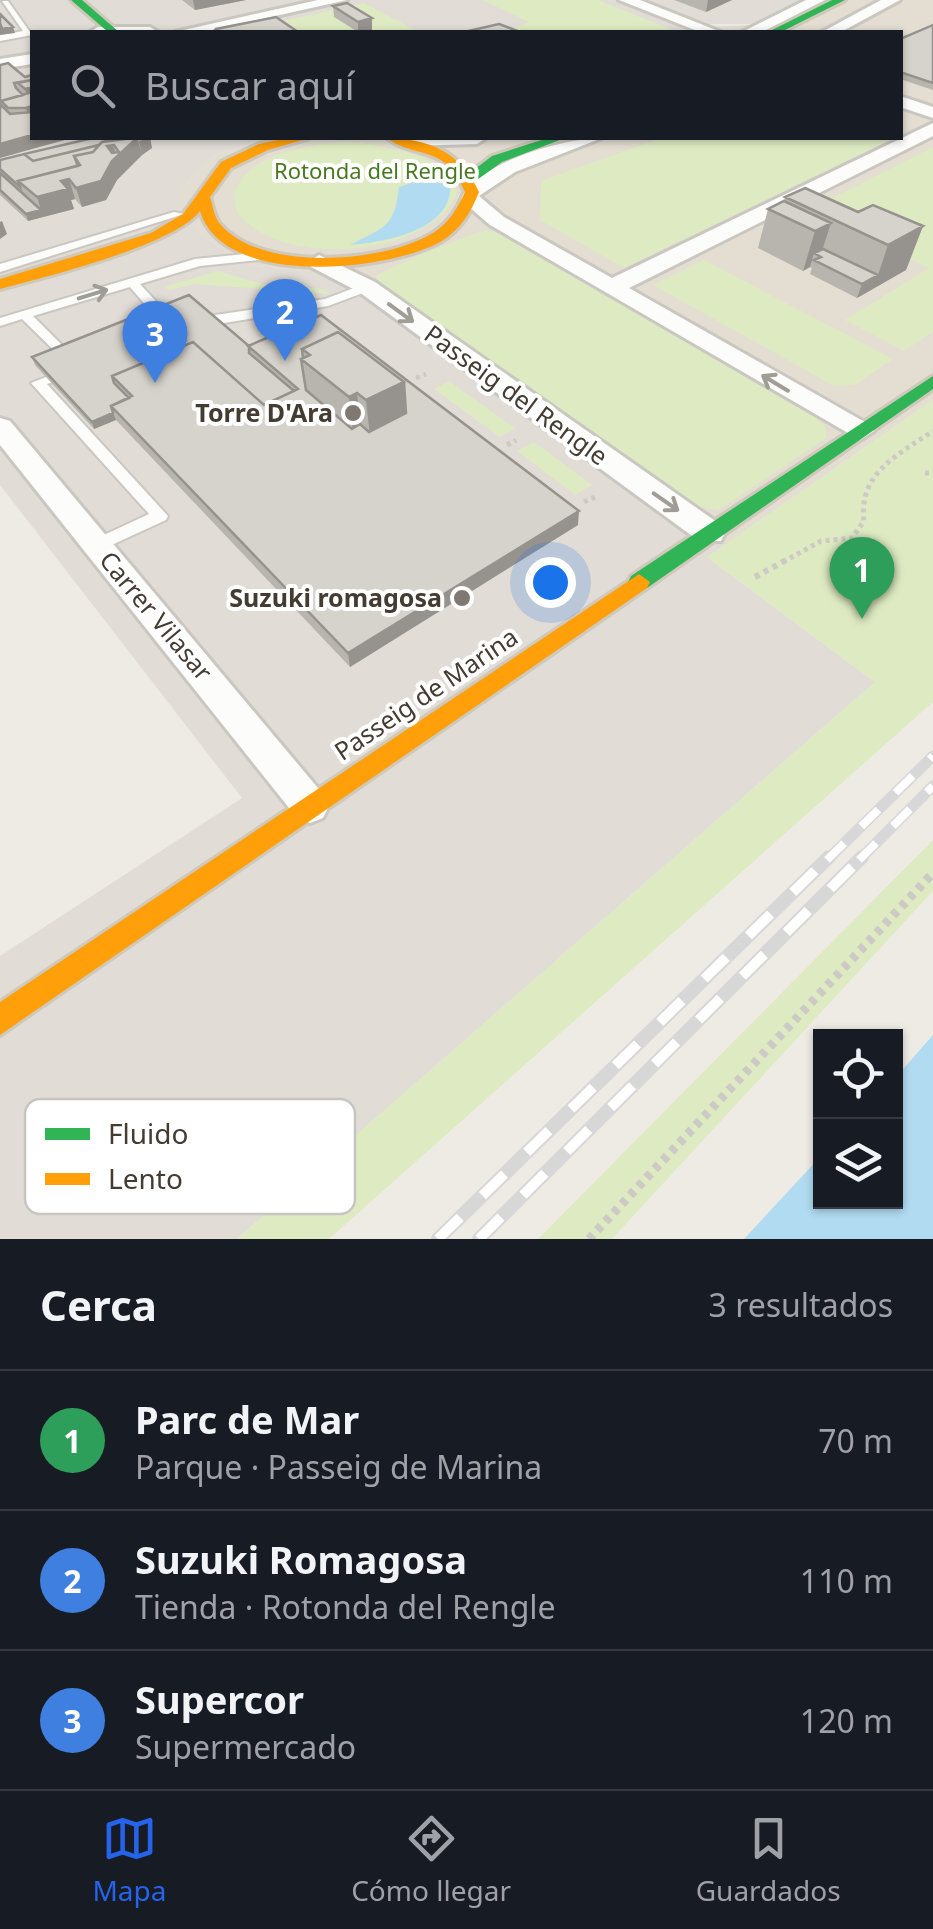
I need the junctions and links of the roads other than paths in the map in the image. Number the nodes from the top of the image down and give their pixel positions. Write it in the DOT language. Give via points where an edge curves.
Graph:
graph roads {
  1 [pos="56,0"];
  2 [pos="76,0"];
  3 [pos="340,0"];
  4 [pos="626,0"];
  5 [pos="818,0"];
  6 [pos="840,0"];
  7 [pos="869,0"];
  8 [pos="893,0"];
  9 [pos="4,3"];
  10 [pos="101,30"];
  11 [pos="102,30"];
  12 [pos="193,30"];
  13 [pos="708,30"];
  14 [pos="754,30"];
  15 [pos="777,30"];
  16 [pos="808,30"];
  17 [pos="834,30"];
  18 [pos="0,41"];
  19 [pos="30,58"];
  20 [pos="4,63"];
  21 [pos="903,102"];
  22 [pos="933,113"];
  23 [pos="933,129"];
  24 [pos="232,140"];
  25 [pos="295,140"];
  26 [pos="402,140"];
  27 [pos="509,140"];
  28 [pos="553,140"];
  29 [pos="587,140"];
  30 [pos="433,149"];
  31 [pos="230,164"];
  32 [pos="471,190"];
  33 [pos="203,197"];
  34 [pos="240,247"];
  35 [pos="282,259"];
  36 [pos="318,262"];
  37 [pos="0,268"];
  38 [pos="132,282"];
  39 [pos="0,284"];
  40 [pos="366,287"];
  41 [pos="612,287"];
  42 [pos="0,302"];
  43 [pos="25,315"];
  44 [pos="0,322"];
  45 [pos="174,330"];
  46 [pos="158,336"];
  47 [pos="95,362"];
  48 [pos="79,368"];
  49 [pos="933,381"];
  50 [pos="0,427"];
  51 [pos="860,431"];
  52 [pos="710,532"];
  53 [pos="98,545"];
  54 [pos="310,806"];
  55 [pos="0,1020"];
  1 -- 10 [label="main road"];
  2 -- 11 [label="main road"];
  3 -- 12 [label="street"];
  4 -- 13 [label="street"];
  5 -- 14 [label="street"];
  6 -- 15 [label="main road"];
  7 -- 16 [label="main road"];
  8 -- 17 [label="street"];
  9 -- 18 [label="lane" via="29,33"];
  18 -- 20 [label="lane"];
  19 -- 20 [label="street"];
  21 -- 22 [label="street"];
  23 -- 41 [label="street"];
  24 -- 31 [label="main road"];
  25 -- 31 [label="main road"];
  26 -- 30 [label="main road"];
  27 -- 30 [label="main road" via="472,150"];
  28 -- 32 [label="main road" via="497,159"];
  29 -- 32 [label="street" via="508,168"];
  30 -- 32 [label="main road" via="459,166"];
  31 -- 33 [label="main road"];
  32 -- 36 [label="main road" via="446,231 412,248"];
  32 -- 41 [label="street" via="497,221"];
  33 -- 34 [label="main road" via="206,218"];
  33 -- 37 [label="lane" via="160,222"];
  33 -- 39 [label="main road" via="173,228"];
  34 -- 35 [label="main road"];
  34 -- 42 [label="main road" via="147,260"];
  35 -- 36 [label="main road"];
  35 -- 38 [label="lane" via="225,257"];
  36 -- 40 [label="street, Passeig del Rengle"];
  43 -- 38 [label="lane, one-way"];
  38 -- 45 [label="lane"];
  40 -- 45 [label="lane" via="349,298 250,311"];
  40 -- 52 [label="street, Passeig del Rengle, one-way"];
  51 -- 41 [label="street, one-way"];
  43 -- 44 [label="lane"];
  43 -- 48 [label="lane"];
  45 -- 46 [label="lane"];
  47 -- 48 [label="lane"];
  48 -- 53 [label="lane" via="38,384 160,516"];
  49 -- 51 [label="main road, Passeig de Marina"];
  50 -- 53 [label="street, Carrer Vilasar"];
  51 -- 52 [label="main road, Passeig de Marina"];
  52 -- 54 [label="main road, Passeig de Marina"];
  53 -- 54 [label="street, Carrer Vilasar"];
  54 -- 55 [label="main road, Passeig de Marina"];
}
